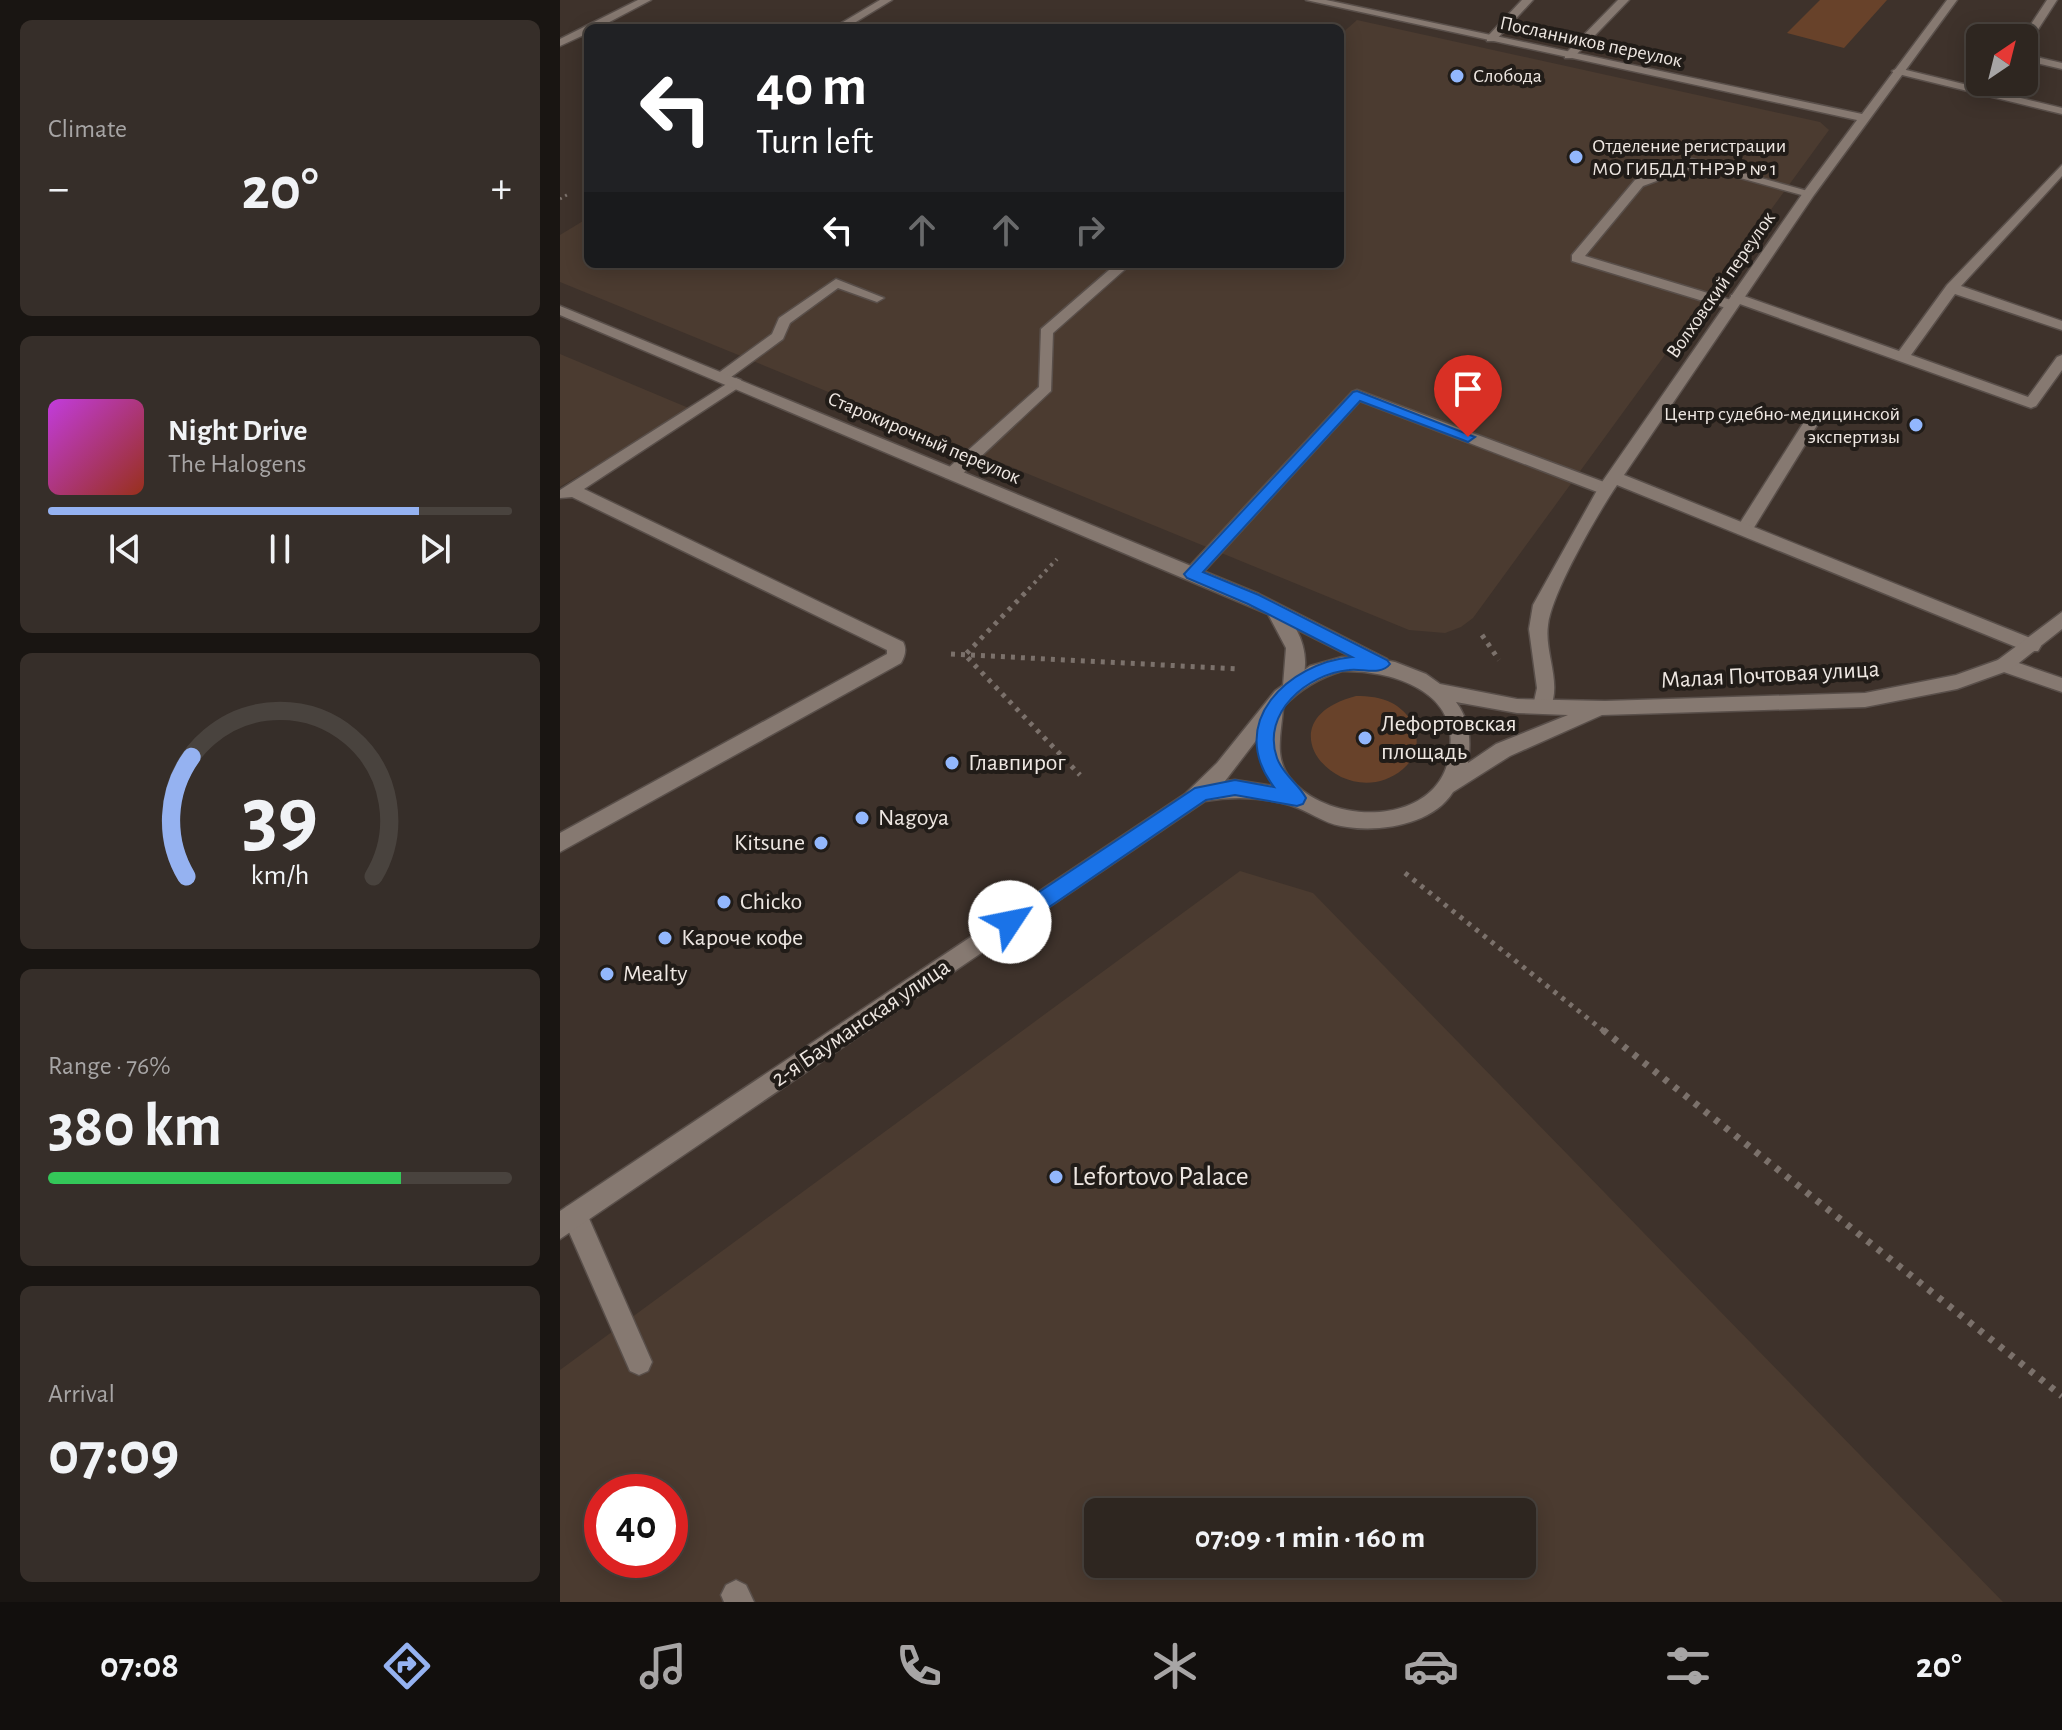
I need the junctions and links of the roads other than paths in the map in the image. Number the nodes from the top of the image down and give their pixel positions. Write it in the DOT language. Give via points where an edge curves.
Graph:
graph roads {
  1 [pos="646,0"];
  2 [pos="887,0"];
  3 [pos="1311,0"];
  4 [pos="1528,0"];
  5 [pos="1624,0"];
  6 [pos="1952,0"];
  7 [pos="2052,0"];
  8 [pos="597,24"];
  9 [pos="845,24"];
  10 [pos="2036,24"];
  11 [pos="584,31"];
  12 [pos="1491,39"];
  13 [pos="560,43"];
  14 [pos="1569,56"];
  15 [pos="2038,60"];
  16 [pos="2062,66"];
  17 [pos="1898,71"];
  18 [pos="2062,111"];
  19 [pos="1864,118"];
  20 [pos="2062,169"];
  21 [pos="1809,193"];
  22 [pos="1119,268"];
  23 [pos="1952,288"];
  24 [pos="877,298"];
  25 [pos="1733,302"];
  26 [pos="560,310"];
  27 [pos="2062,326"];
  28 [pos="1903,356"];
  29 [pos="2062,360"];
  30 [pos="729,380"];
  31 [pos="1816,414"];
  32 [pos="952,474"];
  33 [pos="1610,483"];
  34 [pos="566,493"];
  35 [pos="1744,530"];
  36 [pos="1192,574"];
  37 [pos="1271,608"];
  38 [pos="2062,619"];
  39 [pos="2032,646"];
  40 [pos="1381,664"];
  41 [pos="2004,665"];
  42 [pos="2062,685"];
  43 [pos="1292,686"];
  44 [pos="1438,691"];
  45 [pos="1542,706"];
  46 [pos="1274,708"];
  47 [pos="1605,708"];
  48 [pos="1202,793"];
  49 [pos="1441,793"];
  50 [pos="1297,798"];
  51 [pos="560,843"];
  52 [pos="567,1221"];
  53 [pos="639,1362"];
  1 -- 8 [label="street"];
  2 -- 9 [label="street"];
  3 -- 12 [label="street, Посланников переулок"];
  4 -- 12 [label="street"];
  5 -- 14 [label="street"];
  6 -- 17 [label="street, Волховский переулок"];
  7 -- 10 [label="street"];
  11 -- 13 [label="street"];
  12 -- 14 [label="street, Посланников переулок"];
  14 -- 19 [label="street, Посланников переулок"];
  15 -- 16 [label="street"];
  17 -- 18 [label="street"];
  17 -- 19 [label="street, Волховский переулок"];
  19 -- 21 [label="street, Волховский переулок"];
  20 -- 23 [label="street"];
  21 -- 25 [label="street, Волховский переулок"];
  21 -- 25 [label="street" via="1696,162 1639,183 1577,258"];
  22 -- 32 [label="street" via="1046,332 1046,388"];
  23 -- 27 [label="street"];
  23 -- 28 [label="street"];
  24 -- 30 [label="street" via="836,283 784,321 778,336"];
  25 -- 28 [label="street"];
  25 -- 33 [label="street, Волховский переулок"];
  26 -- 30 [label="street, Старокирочный переулок"];
  28 -- 29 [label="street" via="2031,403"];
  30 -- 32 [label="street, Старокирочный переулок"];
  30 -- 34 [label="street"];
  31 -- 35 [label="street"];
  32 -- 36 [label="street, Старокирочный переулок"];
  33 -- 35 [label="street"];
  33 -- 36 [label="street" via="1357,395"];
  33 -- 45 [label="street, Волховский переулок" via="1542,605"];
  34 -- 51 [label="street" via="897,647 895,658"];
  35 -- 39 [label="street"];
  36 -- 37 [label="street, Старокирочный переулок"];
  37 -- 40 [label="street, Старокирочный переулок"];
  37 -- 43 [label="street" via="1292,635 1298,659"];
  38 -- 39 [label="street, Малая Почтовая улица"];
  39 -- 41 [label="street, Малая Почтовая улица"];
  40 -- 43 [label="street" via="1349,663 1318,671"];
  40 -- 44 [label="street" via="1412,674"];
  41 -- 42 [label="street"];
  41 -- 47 [label="street, Малая Почтовая улица" via="1957,682 1865,700"];
  43 -- 46 [label="street"];
  44 -- 45 [label="street, Малая Почтовая улица"];
  44 -- 49 [label="street" via="1455,714 1462,741 1457,769"];
  45 -- 47 [label="street, Малая Почтовая улица"];
  46 -- 48 [label="street, 2-я Бауманская улица"];
  46 -- 50 [label="street" via="1266,731 1267,756 1277,779"];
  47 -- 49 [label="street, Малая Почтовая улица" via="1503,750"];
  48 -- 50 [label="street, 2-я Бауманская улица" via="1235,788"];
  48 -- 52 [label="street, 2-я Бауманская улица"];
  49 -- 50 [label="street" via="1417,810 1387,820 1323,814"];
  52 -- 53 [label="street"];
}
